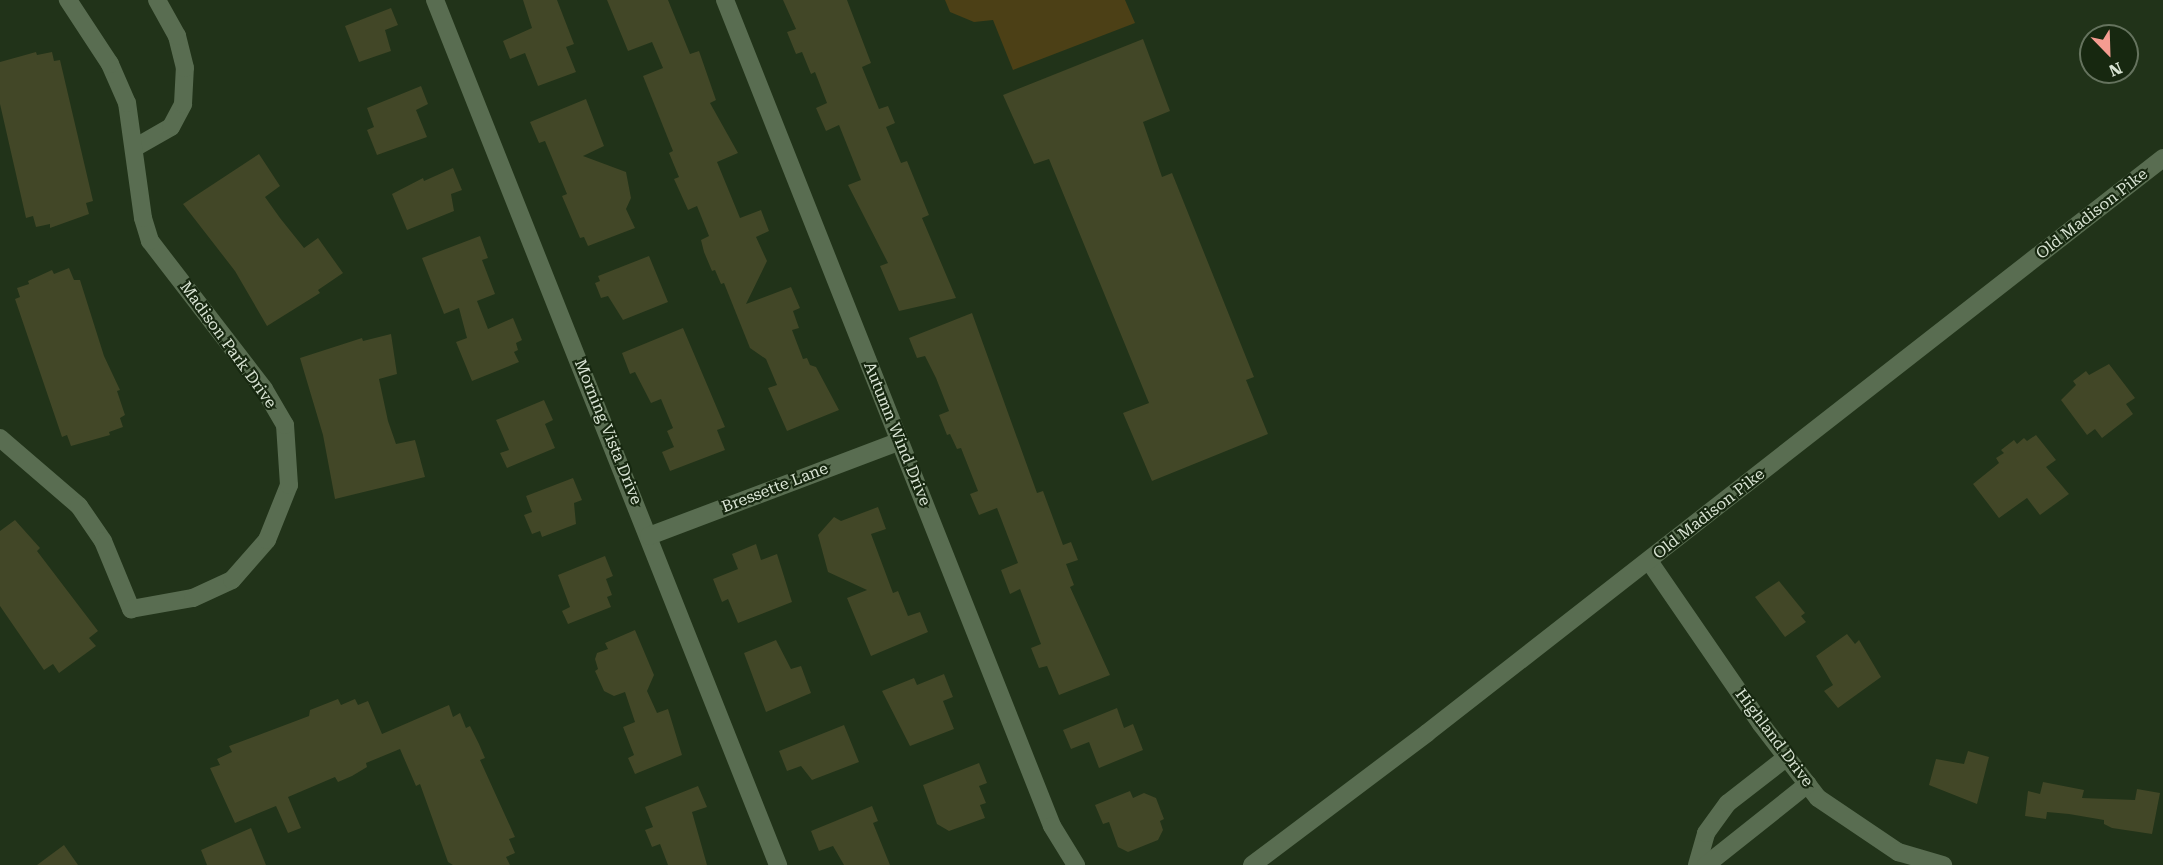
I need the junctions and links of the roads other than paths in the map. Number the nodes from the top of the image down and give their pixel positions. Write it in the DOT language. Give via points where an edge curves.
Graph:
graph roads {
  1 [pos="68,0"];
  2 [pos="157,0"];
  3 [pos="435,0"];
  4 [pos="725,0"];
  5 [pos="136,147"];
  6 [pos="2163,158"];
  7 [pos="900,441"];
  8 [pos="3,446"];
  9 [pos="649,536"];
  10 [pos="1649,561"];
  11 [pos="1787,757"];
  12 [pos="1808,784"];
  13 [pos="778,865"];
  14 [pos="1076,865"];
  15 [pos="1252,865"];
  16 [pos="1697,865"];
  17 [pos="1706,865"];
  18 [pos="1943,865"];
  1 -- 5 [label="street, Madison Park Drive" via="110,64 128,103"];
  2 -- 5 [label="street" via="180,46 185,68 183,105 171,127"];
  3 -- 9 [label="street, Morning Vista Drive"];
  4 -- 7 [label="street, Autumn Wind Drive"];
  5 -- 8 [label="street, Madison Park Drive" via="143,218 150,241 264,389 285,425 289,485 267,540 232,580 192,598 131,609 103,542 79,506"];
  6 -- 10 [label="street, Old Madison Pike"];
  7 -- 9 [label="street, Bressette Lane"];
  7 -- 14 [label="street, Autumn Wind Drive" via="1052,826"];
  9 -- 13 [label="street, Morning Vista Drive"];
  10 -- 11 [label="street, Highland Drive"];
  10 -- 15 [label="street, Old Madison Pike"];
  11 -- 12 [label="street, Highland Drive"];
  11 -- 16 [label="street" via="1728,803 1706,833"];
  12 -- 17 [label="street"];
  12 -- 18 [label="street, Highland Drive" via="1818,798 1859,829 1898,852"];
}
